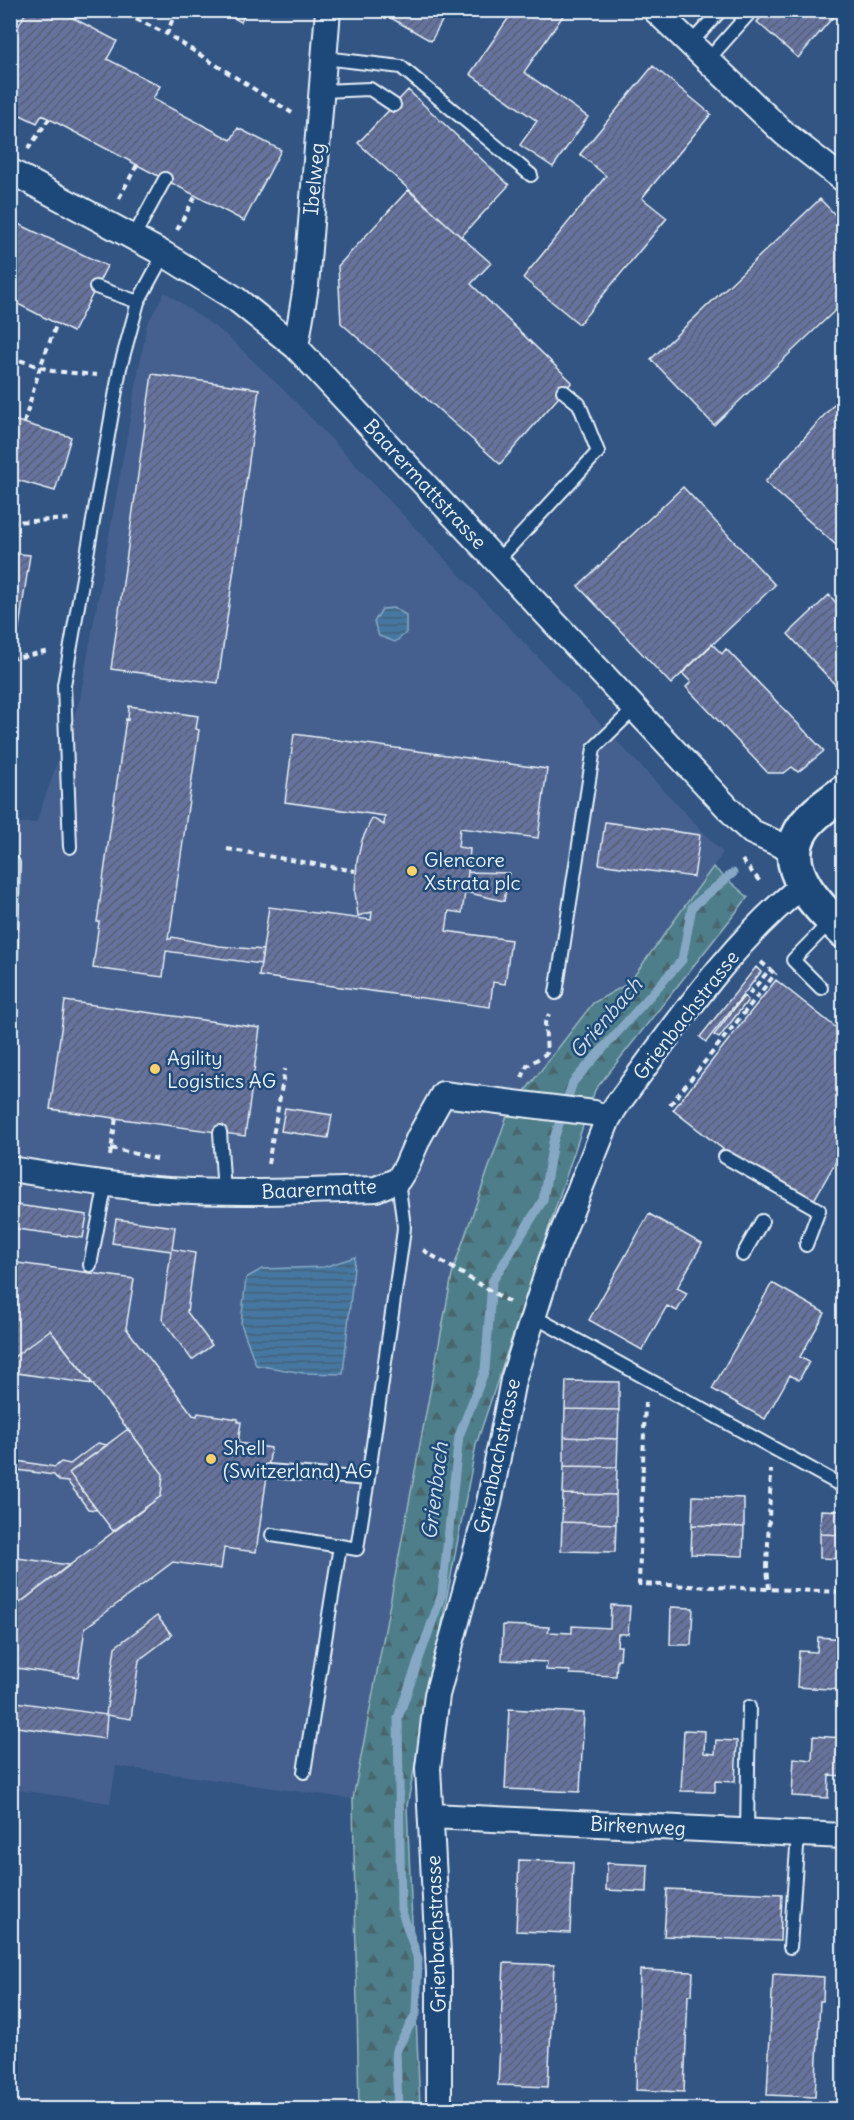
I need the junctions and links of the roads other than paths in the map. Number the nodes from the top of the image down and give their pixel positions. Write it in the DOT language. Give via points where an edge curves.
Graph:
graph roads {
  1 [pos="328,10"];
  2 [pos="655,10"];
  3 [pos="721,10"];
  4 [pos="752,10"];
  5 [pos="699,52"];
  6 [pos="324,58"];
  7 [pos="322,91"];
  8 [pos="394,105"];
  9 [pos="11,171"];
  10 [pos="531,175"];
  11 [pos="165,180"];
  12 [pos="843,180"];
  13 [pos="133,237"];
  14 [pos="164,254"];
  15 [pos="96,287"];
  16 [pos="138,302"];
  17 [pos="296,347"];
  18 [pos="563,391"];
  19 [pos="497,561"];
  20 [pos="635,708"];
  21 [pos="840,795"];
  22 [pos="70,847"];
  23 [pos="794,852"];
  24 [pos="13,863"];
  25 [pos="791,895"];
  26 [pos="837,925"];
  27 [pos="10,987"];
  28 [pos="822,988"];
  29 [pos="556,993"];
  30 [pos="608,1119"];
  31 [pos="220,1132"];
  32 [pos="725,1157"];
  33 [pos="10,1169"];
  34 [pos="398,1180"];
  35 [pos="105,1183"];
  36 [pos="224,1192"];
  37 [pos="762,1221"];
  38 [pos="806,1245"];
  39 [pos="743,1256"];
  40 [pos="90,1265"];
  41 [pos="533,1316"];
  42 [pos="268,1471"];
  43 [pos="368,1479"];
  44 [pos="843,1487"];
  45 [pos="272,1535"];
  46 [pos="340,1546"];
  47 [pos="749,1707"];
  48 [pos="304,1772"];
  49 [pos="432,1816"];
  50 [pos="747,1831"];
  51 [pos="798,1834"];
  52 [pos="843,1836"];
  53 [pos="790,1947"];
  54 [pos="439,2109"];
  1 -- 6 [label="street, Ibelweg"];
  2 -- 5 [label="street"];
  3 -- 5 [label="lane"];
  4 -- 5 [label="lane"];
  5 -- 12 [label="street" via="785,134"];
  6 -- 7 [label="street, Ibelweg"];
  6 -- 10 [label="lane" via="401,67"];
  7 -- 8 [label="lane" via="370,89"];
  7 -- 17 [label="street, Ibelweg" via="306,286"];
  9 -- 13 [label="street, Baarermattstrasse"];
  11 -- 13 [label="lane"];
  13 -- 14 [label="street, Baarermattstrasse"];
  14 -- 16 [label="lane"];
  14 -- 17 [label="street, Baarermattstrasse" via="236,299"];
  15 -- 16 [label="lane"];
  16 -- 22 [label="lane" via="118,378 64,685"];
  17 -- 19 [label="street, Baarermattstrasse"];
  18 -- 19 [label="lane" via="579,404 598,452"];
  19 -- 20 [label="street, Baarermattstrasse"];
  20 -- 23 [label="street, Baarermattstrasse" via="752,832"];
  20 -- 29 [label="lane" via="594,748"];
  21 -- 23 [label="street" via="807,823 799,833"];
  23 -- 25 [label="street" via="796,867"];
  24 -- 27 [label="lane"];
  25 -- 26 [label="street"];
  25 -- 30 [label="street, Grienbachstrasse" via="758,924 720,968"];
  26 -- 28 [label="lane" via="793,960"];
  30 -- 34 [label="street, Baarermatte" via="594,1113 442,1094"];
  30 -- 41 [label="street, Grienbachstrasse"];
  31 -- 36 [label="lane"];
  32 -- 38 [label="lane" via="819,1210"];
  33 -- 35 [label="street, Baarermatte"];
  34 -- 36 [label="street, Baarermatte" via="376,1189"];
  34 -- 43 [label="lane" via="403,1238"];
  35 -- 36 [label="street, Baarermatte"];
  35 -- 40 [label="lane"];
  37 -- 39 [label="lane"];
  41 -- 44 [label="lane"];
  41 -- 49 [label="street, Grienbachstrasse" via="513,1380 489,1503 436,1695 428,1768"];
  42 -- 43 [label="lane"];
  43 -- 46 [label="lane" via="357,1549"];
  45 -- 46 [label="lane"];
  46 -- 48 [label="lane"];
  47 -- 50 [label="lane"];
  49 -- 50 [label="street, Birkenweg"];
  49 -- 54 [label="street, Grienbachstrasse" via="439,1972"];
  50 -- 51 [label="street, Birkenweg"];
  51 -- 52 [label="street, Birkenweg"];
  51 -- 53 [label="lane"];
}
